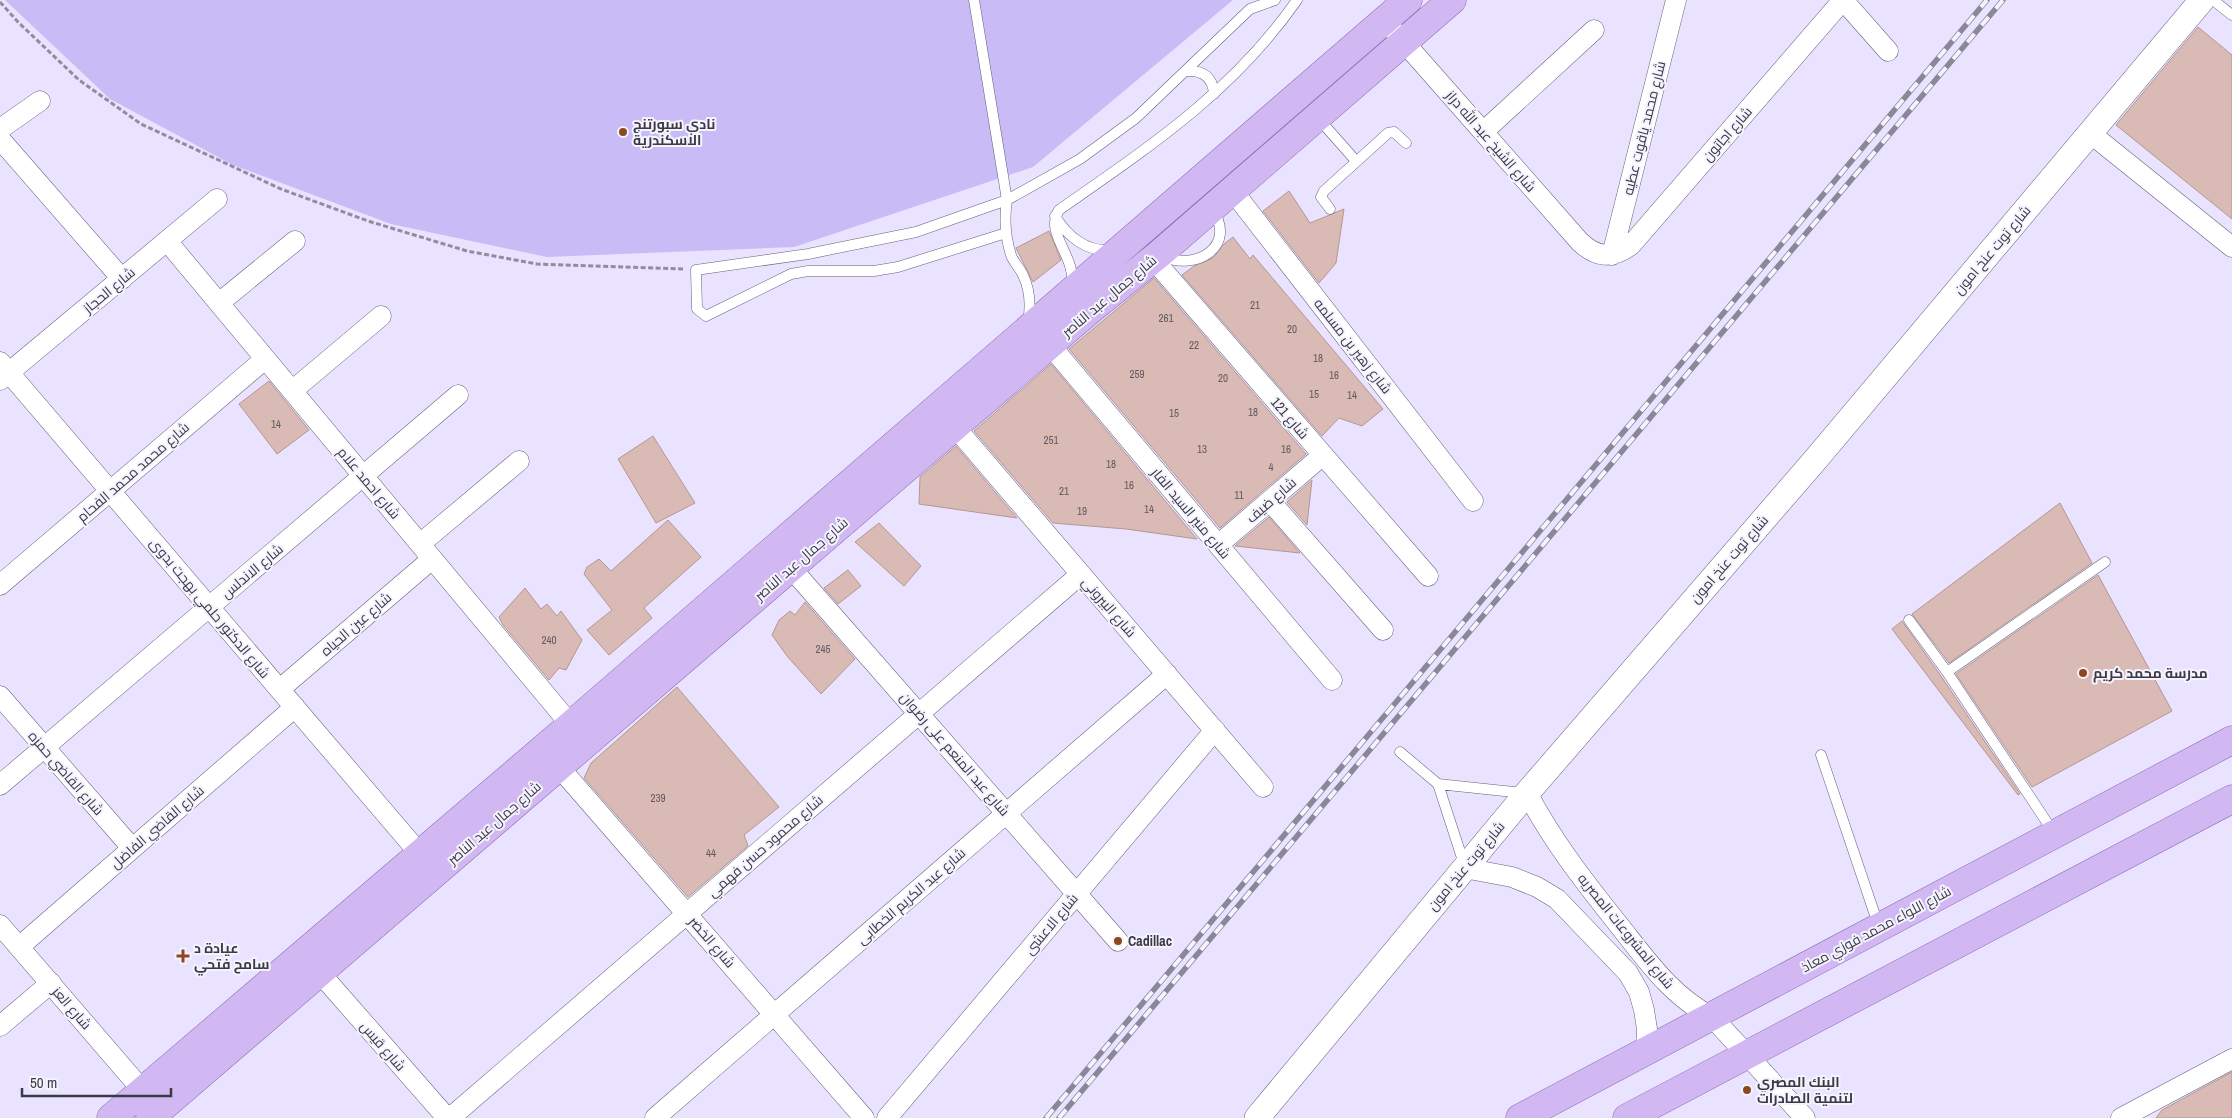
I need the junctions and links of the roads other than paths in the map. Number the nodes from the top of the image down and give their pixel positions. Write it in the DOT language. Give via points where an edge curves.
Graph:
graph roads {
  1 [pos="974,0"];
  2 [pos="1275,0"];
  3 [pos="1297,0"];
  4 [pos="1408,0"];
  5 [pos="1452,0"];
  6 [pos="1676,0"];
  7 [pos="1843,0"];
  8 [pos="2202,0"];
  9 [pos="2213,0"];
  10 [pos="2232,15"];
  11 [pos="1385,20"];
  12 [pos="1594,30"];
  13 [pos="1404,42"];
  14 [pos="1888,51"];
  15 [pos="1187,71"];
  16 [pos="1214,94"];
  17 [pos="40,101"];
  18 [pos="1317,117"];
  19 [pos="0,129"];
  20 [pos="1483,132"];
  21 [pos="2090,133"];
  22 [pos="0,139"];
  23 [pos="1406,143"];
  24 [pos="1356,162"];
  25 [pos="1232,190"];
  26 [pos="217,199"];
  27 [pos="1007,200"];
  28 [pos="1330,209"];
  29 [pos="1055,216"];
  30 [pos="1006,233"];
  31 [pos="167,241"];
  32 [pos="295,241"];
  33 [pos="2232,247"];
  34 [pos="1120,249"];
  35 [pos="1607,255"];
  36 [pos="1156,257"];
  37 [pos="122,279"];
  38 [pos="1071,291"];
  39 [pos="219,304"];
  40 [pos="1089,311"];
  41 [pos="381,316"];
  42 [pos="1026,330"];
  43 [pos="1050,345"];
  44 [pos="265,358"];
  45 [pos="3,371"];
  46 [pos="292,391"];
  47 [pos="458,396"];
  48 [pos="955,427"];
  49 [pos="1323,455"];
  50 [pos="519,462"];
  51 [pos="363,476"];
  52 [pos="111,492"];
  53 [pos="1270,501"];
  54 [pos="1473,501"];
  55 [pos="1218,545"];
  56 [pos="426,552"];
  57 [pos="2105,562"];
  58 [pos="791,568"];
  59 [pos="1081,574"];
  60 [pos="1428,576"];
  61 [pos="0,585"];
  62 [pos="209,607"];
  63 [pos="1908,620"];
  64 [pos="1383,630"];
  65 [pos="1947,672"];
  66 [pos="1167,674"];
  67 [pos="1332,680"];
  68 [pos="280,690"];
  69 [pos="0,696"];
  70 [pos="295,707"];
  71 [pos="919,713"];
  72 [pos="571,725"];
  73 [pos="1214,730"];
  74 [pos="2232,740"];
  75 [pos="44,748"];
  76 [pos="1400,752"];
  77 [pos="1821,755"];
  78 [pos="559,767"];
  79 [pos="1438,784"];
  80 [pos="0,785"];
  81 [pos="1263,787"];
  82 [pos="1527,793"];
  83 [pos="2232,799"];
  84 [pos="1007,813"];
  85 [pos="2054,833"];
  86 [pos="132,848"];
  87 [pos="420,854"];
  88 [pos="1464,868"];
  89 [pos="1077,893"];
  90 [pos="687,914"];
  91 [pos="0,925"];
  92 [pos="1879,928"];
  93 [pos="1118,941"];
  94 [pos="19,947"];
  95 [pos="320,973"];
  96 [pos="50,983"];
  97 [pos="775,1014"];
  98 [pos="1712,1016"];
  99 [pos="0,1026"];
  100 [pos="1646,1051"];
  101 [pos="1746,1055"];
  102 [pos="2232,1059"];
  103 [pos="143,1091"];
  104 [pos="659,1117"];
  105 [pos="112,1118"];
  106 [pos="150,1118"];
  107 [pos="449,1118"];
  108 [pos="864,1118"];
  109 [pos="887,1118"];
  110 [pos="1257,1118"];
  111 [pos="1520,1118"];
  112 [pos="1627,1118"];
  113 [pos="1805,1118"];
  114 [pos="2122,1118"];
  1 -- 27 [label="lane"];
  2 -- 15 [label="lane" via="1250,9"];
  3 -- 16 [label="lane" via="1275,32"];
  4 -- 11 [label="main road, شارع جمال عبد الناصر"];
  5 -- 13 [label="main road, شارع جمال عبد الناصر"];
  6 -- 35 [label="street, شارع محمد ياقوت عطيه"];
  7 -- 14 [label="street"];
  7 -- 35 [label="street, شارع اجاتون" via="1631,245"];
  8 -- 21 [label="street, شارع توت عنخ امون"];
  9 -- 10 [label="lane"];
  11 -- 13 [label="street, شارع الشيخ عبد الله دراز"];
  11 -- 34 [label="main road, شارع جمال عبد الناصر"];
  12 -- 20 [label="street"];
  13 -- 18 [label="main road, شارع جمال عبد الناصر"];
  13 -- 20 [label="street, شارع الشيخ عبد الله دراز"];
  15 -- 16 [label="lane" via="1198,70 1207,75 1213,84"];
  15 -- 27 [label="lane" via="1136,118 1080,159"];
  16 -- 29 [label="lane" via="1159,140"];
  17 -- 19 [label="street"];
  18 -- 24 [label="lane"];
  18 -- 25 [label="main road, شارع جمال عبد الناصر"];
  20 -- 35 [label="street, شارع الشيخ عبد الله دراز" via="1580,242 1590,251"];
  21 -- 33 [label="street"];
  21 -- 82 [label="street, شارع توت عنخ امون" via="1816,459"];
  22 -- 37 [label="street"];
  23 -- 24 [label="lane" via="1397,133 1391,132"];
  24 -- 28 [label="lane" via="1322,194"];
  25 -- 36 [label="main road, شارع جمال عبد الناصر"];
  25 -- 54 [label="street, شارع زهير بن مسلمه"];
  26 -- 31 [label="street, شارع الحجاز"];
  27 -- 30 [label="lane"];
  27 -- 30 [label="lane" via="916,232 808,254 696,270 697,309 706,316 791,274 882,270"];
  29 -- 34 [label="lane" via="1070,237 1083,244 1107,250"];
  29 -- 38 [label="lane" via="1054,229 1071,266"];
  30 -- 42 [label="lane" via="1011,257 1023,275 1029,293"];
  31 -- 37 [label="street, شارع الحجاز"];
  31 -- 39 [label="street, شارع احمد علام"];
  32 -- 39 [label="street"];
  34 -- 38 [label="main road, شارع جمال عبد الناصر"];
  36 -- 40 [label="main road, شارع جمال عبد الناصر"];
  36 -- 49 [label="street, شارع 121"];
  37 -- 45 [label="street, شارع الحجاز"];
  38 -- 40 [label="main road"];
  38 -- 42 [label="main road, شارع جمال عبد الناصر"];
  39 -- 44 [label="street, شارع احمد علام"];
  40 -- 43 [label="main road, شارع جمال عبد الناصر"];
  41 -- 46 [label="street"];
  42 -- 72 [label="main road, شارع جمال عبد الناصر"];
  43 -- 48 [label="main road, شارع جمال عبد الناصر"];
  43 -- 55 [label="street, شارع منير السيد الفار"];
  44 -- 46 [label="street, شارع احمد علام"];
  44 -- 52 [label="street, شارع محمد محمد الفحام"];
  45 -- 52 [label="street, شارع الدكتور حلمي بهجت بدوى"];
  46 -- 51 [label="street, شارع احمد علام"];
  47 -- 51 [label="street, شارع الاندلس"];
  48 -- 58 [label="main road, شارع جمال عبد الناصر"];
  48 -- 59 [label="street, شارع البيروني"];
  49 -- 53 [label="street, شارع ضيف"];
  49 -- 60 [label="street, شارع 121"];
  50 -- 56 [label="street, شارع عين الحياه"];
  51 -- 56 [label="street, شارع احمد علام"];
  51 -- 62 [label="street, شارع الاندلس"];
  52 -- 61 [label="street, شارع محمد محمد الفحام"];
  52 -- 62 [label="street, شارع الدكتور حلمي بهجت بدوى"];
  53 -- 55 [label="street, شارع ضيف"];
  53 -- 64 [label="street"];
  55 -- 67 [label="street, شارع منير السيد الفار"];
  56 -- 68 [label="street, شارع عين الحياه"];
  56 -- 72 [label="street, شارع احمد علام"];
  57 -- 65 [label="lane"];
  58 -- 71 [label="street, شارع عبد المنعم على رضوان"];
  58 -- 78 [label="main road, شارع جمال عبد الناصر"];
  59 -- 66 [label="street, شارع البيروني"];
  59 -- 71 [label="street, شارع محمود حسن فهمي"];
  62 -- 68 [label="street, شارع الدكتور حلمي بهجت بدوى"];
  62 -- 75 [label="street, شارع الاندلس"];
  63 -- 65 [label="lane"];
  65 -- 85 [label="lane"];
  66 -- 73 [label="street, شارع البيروني"];
  66 -- 84 [label="street, شارع عبد الكريم الخطابى"];
  68 -- 70 [label="street, شارع الدكتور حلمي بهجت بدوى"];
  69 -- 75 [label="street, شارع القاضي حمزه"];
  70 -- 86 [label="street, شارع القاضي الفاضل"];
  70 -- 87 [label="street, شارع الدكتور حلمي بهجت بدوى"];
  71 -- 84 [label="street, شارع عبد المنعم على رضوان"];
  71 -- 90 [label="street, شارع محمود حسن فهمي"];
  72 -- 87 [label="main road, شارع جمال عبد الناصر"];
  73 -- 81 [label="street, شارع البيروني"];
  73 -- 89 [label="street, شارع الاعشى"];
  74 -- 85 [label="main road, شارع اللواء محمد فوزي معاذ"];
  75 -- 80 [label="street, شارع الاندلس"];
  75 -- 86 [label="street, شارع القاضي حمزه"];
  76 -- 79 [label="lane"];
  77 -- 92 [label="lane"];
  78 -- 90 [label="street, شارع الخضر"];
  78 -- 95 [label="main road, شارع جمال عبد الناصر"];
  79 -- 82 [label="lane"];
  79 -- 88 [label="lane"];
  82 -- 88 [label="street, شارع توت عنخ امون"];
  82 -- 98 [label="street, شارع المشروعات المصريه" via="1560,851 1658,973 1680,997"];
  83 -- 101 [label="main road"];
  84 -- 89 [label="street, شارع عبد المنعم على رضوان"];
  84 -- 97 [label="street, شارع عبد الكريم الخطابى"];
  85 -- 92 [label="main road, شارع اللواء محمد فوزي معاذ"];
  86 -- 94 [label="street, شارع القاضي الفاضل"];
  87 -- 103 [label="main road, شارع جمال عبد الناصر"];
  88 -- 100 [label="street, شارع المشروعات المصريه" via="1512,877 1558,898 1628,973 1644,1010"];
  88 -- 110 [label="street, شارع توت عنخ امون"];
  89 -- 93 [label="street, شارع عبد المنعم على رضوان"];
  89 -- 109 [label="street, شارع الاعشى"];
  90 -- 97 [label="street, شارع الخضر"];
  90 -- 107 [label="street, شارع محمود حسن فهمي"];
  91 -- 94 [label="street, شارع العز"];
  92 -- 98 [label="main road, شارع اللواء محمد فوزي معاذ"];
  94 -- 96 [label="street, شارع العز"];
  95 -- 106 [label="main road, شارع جمال عبد الناصر"];
  95 -- 107 [label="street, شارع قيس"];
  96 -- 99 [label="street"];
  96 -- 103 [label="street, شارع العز"];
  97 -- 104 [label="street, شارع عبد الكريم الخطابى"];
  97 -- 108 [label="street, شارع الخضر"];
  98 -- 100 [label="main road, شارع اللواء محمد فوزي معاذ"];
  98 -- 101 [label="street, شارع المشروعات المصريه"];
  100 -- 111 [label="main road, شارع اللواء محمد فوزي معاذ"];
  101 -- 112 [label="main road"];
  101 -- 113 [label="street, شارع المشروعات المصريه"];
  102 -- 114 [label="street"];
  103 -- 105 [label="main road, شارع جمال عبد الناصر"];
}
